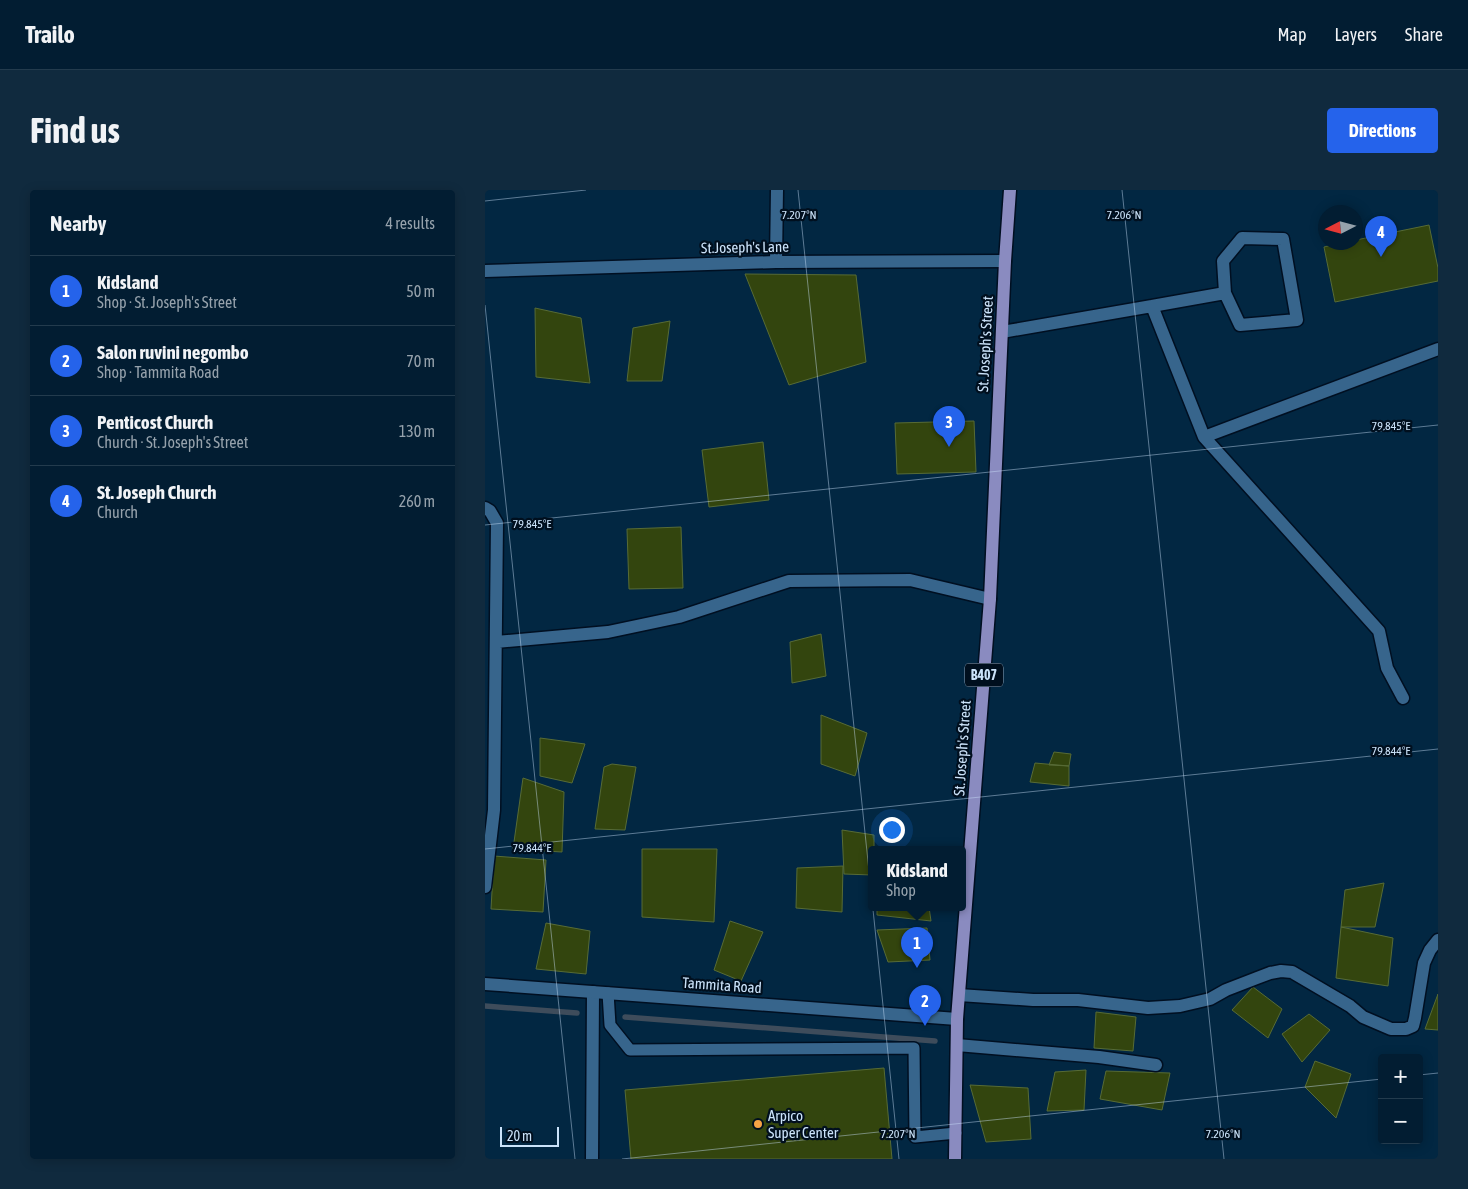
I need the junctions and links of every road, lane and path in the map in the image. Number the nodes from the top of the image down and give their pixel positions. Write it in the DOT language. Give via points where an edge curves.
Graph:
graph roads {
  1 [pos="777,190"];
  2 [pos="1010,190"];
  3 [pos="1005,261"];
  4 [pos="776,262"];
  5 [pos="485,271"];
  6 [pos="1225,293"];
  7 [pos="1152,306"];
  8 [pos="1002,332"];
  9 [pos="1438,349"];
  10 [pos="1204,437"];
  11 [pos="485,508"];
  12 [pos="990,599"];
  13 [pos="496,642"];
  14 [pos="1403,698"];
  15 [pos="485,887"];
  16 [pos="966,906"];
  17 [pos="966,911"];
  18 [pos="1438,940"];
  19 [pos="485,984"];
  20 [pos="593,992"];
  21 [pos="608,994"];
  22 [pos="959,995"];
  23 [pos="957,1019"];
  24 [pos="957,1045"];
  25 [pos="1156,1065"];
  26 [pos="956,1133"];
  27 [pos="592,1159"];
  28 [pos="955,1159"];
  1 -- 4 [label="street"];
  2 -- 3 [label="main road, St. Joseph's Street / B407"];
  3 -- 4 [label="street, St.Joseph's Lane"];
  3 -- 8 [label="main road, St. Joseph's Street / B407"];
  4 -- 5 [label="street, St.Joseph's Lane"];
  6 -- 6 [label="street" via="1240,325 1297,320 1283,239 1242,238 1223,260"];
  6 -- 7 [label="street"];
  7 -- 8 [label="street"];
  7 -- 10 [label="street"];
  8 -- 12 [label="main road, St. Joseph's Street / B407"];
  9 -- 10 [label="street"];
  10 -- 14 [label="street" via="1379,631 1387,668"];
  11 -- 13 [label="street" via="497,523"];
  12 -- 13 [label="street" via="910,580 789,581 679,617 608,632"];
  12 -- 16 [label="main road, St. Joseph's Street / B407"];
  13 -- 15 [label="street" via="493,810"];
  17 -- 22 [label="main road, St. Joseph's Street / B407"];
  18 -- 22 [label="street" via="1424,963 1413,1026 1406,1029 1391,1029 1363,1017 1292,972 1281,971 1241,984 1210,999 1180,1006 1148,1008 1078,1000"];
  19 -- 20 [label="street, Tammita Road"];
  20 -- 21 [label="street, Tammita Road"];
  20 -- 27 [label="street"];
  21 -- 23 [label="street, Tammita Road"];
  21 -- 26 [label="lane" via="610,1025 630,1050 914,1048 915,1137"];
  22 -- 23 [label="main road, St. Joseph's Street / B407"];
  23 -- 24 [label="main road, St. Joseph's Street / B407"];
  24 -- 25 [label="street"];
  24 -- 26 [label="main road, St. Joseph's Street / B407"];
  26 -- 28 [label="main road, St. Joseph's Street / B407"];
}
